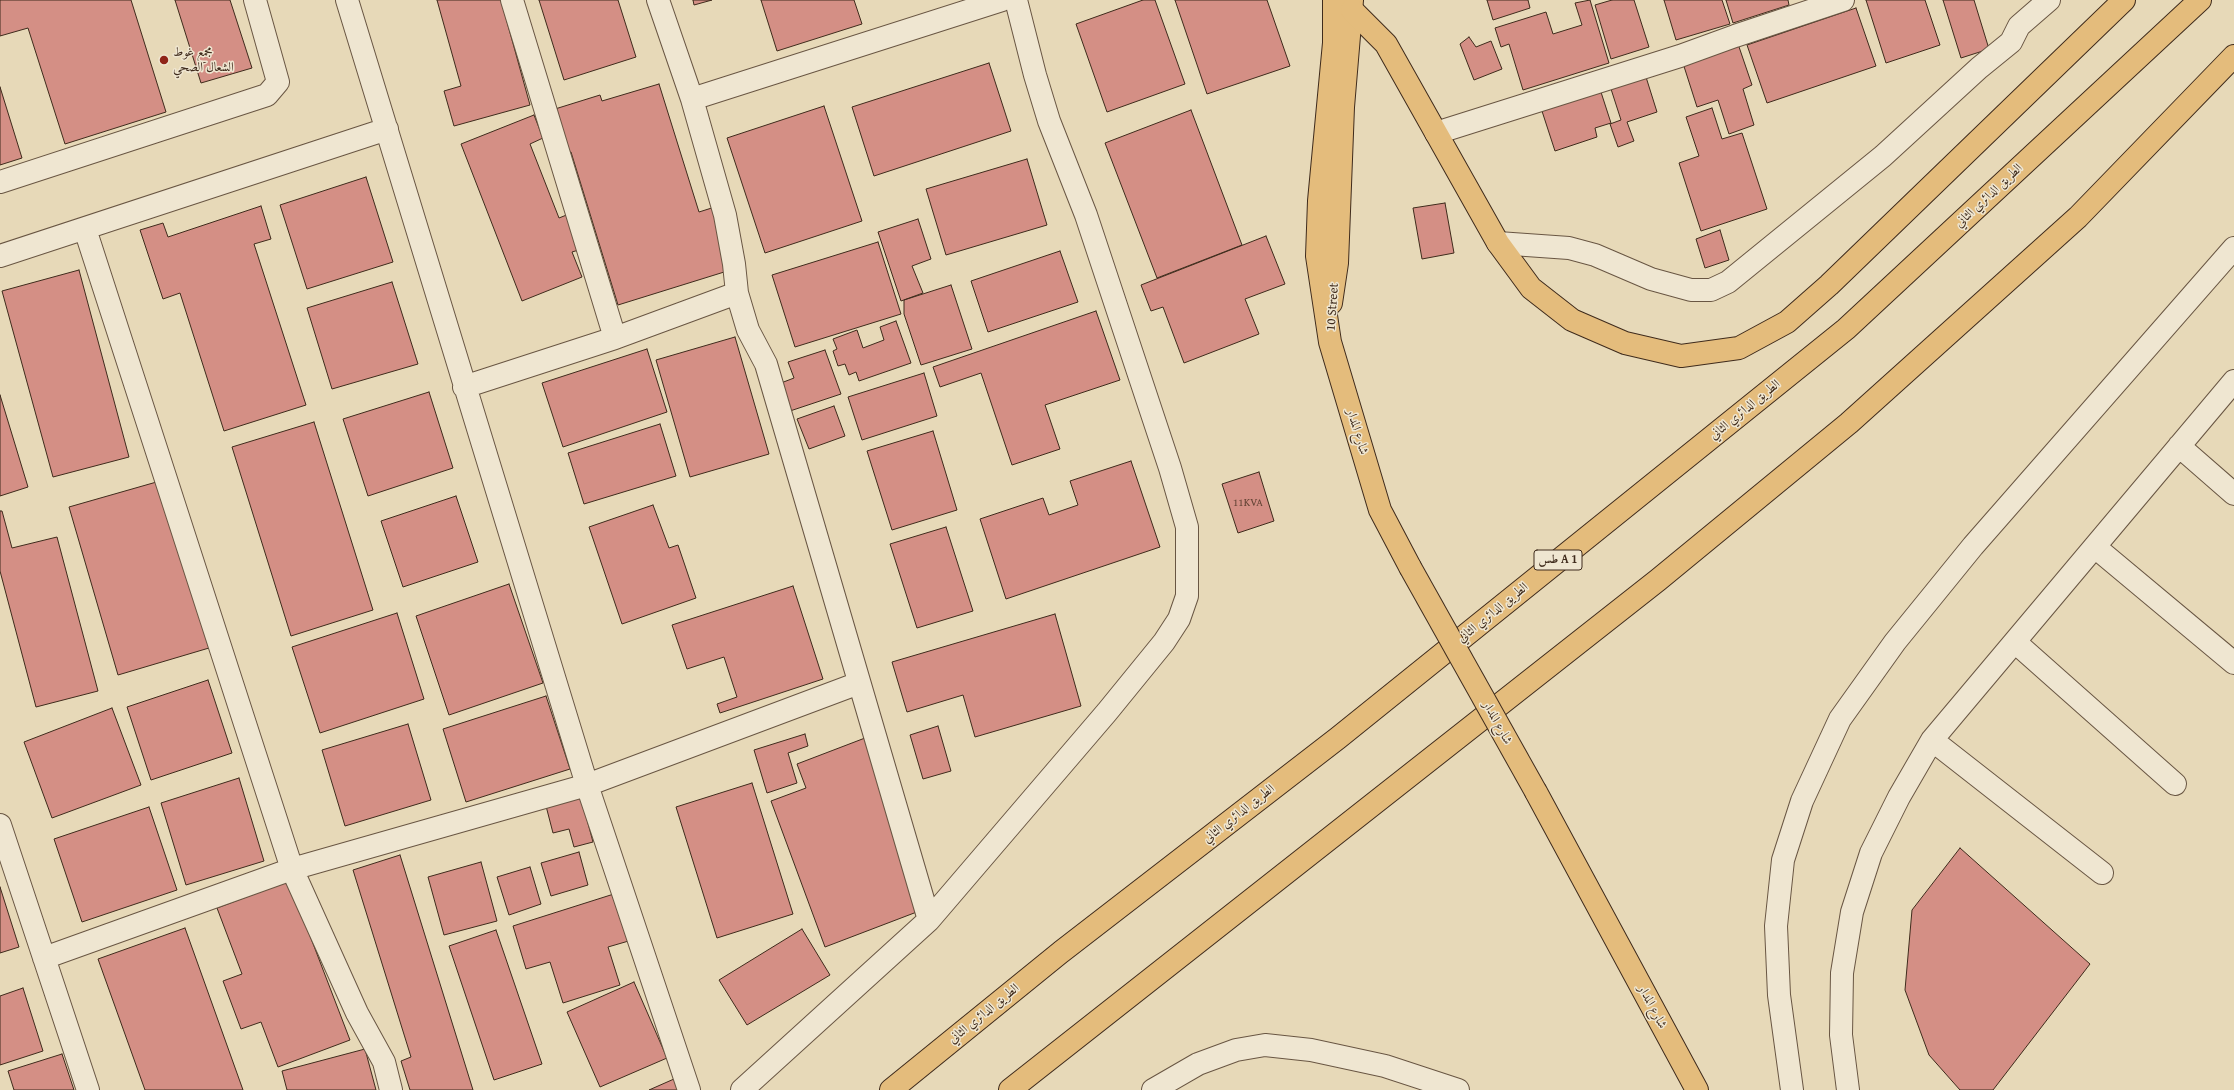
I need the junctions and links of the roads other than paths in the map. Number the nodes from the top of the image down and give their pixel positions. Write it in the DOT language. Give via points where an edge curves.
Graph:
graph roads {
  1 [pos="255,0"];
  2 [pos="347,0"];
  3 [pos="512,0"];
  4 [pos="658,0"];
  5 [pos="1002,0"];
  6 [pos="1016,0"];
  7 [pos="1843,0"];
  8 [pos="2049,0"];
  9 [pos="2124,0"];
  10 [pos="2200,0"];
  11 [pos="1346,3"];
  12 [pos="2234,56"];
  13 [pos="692,99"];
  14 [pos="387,129"];
  15 [pos="1436,133"];
  16 [pos="0,182"];
  17 [pos="85,228"];
  18 [pos="1498,243"];
  19 [pos="2234,248"];
  20 [pos="0,256"];
  21 [pos="736,293"];
  22 [pos="615,338"];
  23 [pos="1330,342"];
  24 [pos="2234,381"];
  25 [pos="464,387"];
  26 [pos="2179,446"];
  27 [pos="2234,494"];
  28 [pos="2095,546"];
  29 [pos="2015,642"];
  30 [pos="2234,663"];
  31 [pos="859,683"];
  32 [pos="1932,740"];
  33 [pos="2175,784"];
  34 [pos="587,785"];
  35 [pos="0,825"];
  36 [pos="292,869"];
  37 [pos="2102,873"];
  38 [pos="929,920"];
  39 [pos="44,958"];
  40 [pos="88,1090"];
  41 [pos="391,1090"];
  42 [pos="689,1090"];
  43 [pos="742,1090"];
  44 [pos="891,1090"];
  45 [pos="1010,1090"];
  46 [pos="1153,1090"];
  47 [pos="1458,1090"];
  48 [pos="1697,1090"];
  49 [pos="1792,1090"];
  50 [pos="1848,1090"];
  1 -- 16 [label="street" via="278,82 267,95"];
  2 -- 14 [label="street"];
  3 -- 22 [label="street"];
  4 -- 13 [label="street"];
  5 -- 13 [label="street"];
  6 -- 38 [label="street" via="1049,121 1086,215 1187,527 1187,596 1179,619 1164,642 1108,712"];
  7 -- 15 [label="street" via="1680,56"];
  8 -- 18 [label="street" via="2019,26 2011,42 1883,156 1728,282 1711,290 1691,290 1651,279 1595,255 1568,248"];
  9 -- 18 [label="main road" via="1823,290 1787,322 1739,348 1681,356 1625,343 1572,320 1531,288"];
  10 -- 44 [label="main road, الطريق الدائري الثاني / طس A 1" via="1846,329 1338,738 1068,947"];
  11 -- 15 [label="main road" via="1386,44"];
  11 -- 23 [label="main road, 10 Street" via="1337,262"];
  12 -- 45 [label="main road" via="2078,218 1849,423 1652,585"];
  13 -- 21 [label="street" via="725,215 734,264"];
  14 -- 17 [label="street"];
  14 -- 25 [label="street"];
  15 -- 18 [label="main road"];
  17 -- 20 [label="street"];
  17 -- 36 [label="street"];
  19 -- 49 [label="street" via="1973,546 1895,642 1840,719 1802,801 1783,860 1776,926 1779,995"];
  21 -- 22 [label="street"];
  21 -- 31 [label="street" via="748,330 766,364"];
  22 -- 25 [label="street"];
  23 -- 48 [label="main road, شارع المدار, bridge" via="1380,510"];
  24 -- 26 [label="street"];
  25 -- 34 [label="street"];
  26 -- 27 [label="street"];
  26 -- 28 [label="street"];
  28 -- 29 [label="street"];
  28 -- 30 [label="street"];
  29 -- 32 [label="street"];
  29 -- 33 [label="street"];
  31 -- 34 [label="street"];
  31 -- 38 [label="street"];
  32 -- 37 [label="street"];
  32 -- 50 [label="street" via="1871,853 1852,912 1842,980 1841,1035"];
  34 -- 36 [label="street"];
  34 -- 42 [label="street"];
  35 -- 39 [label="street"];
  36 -- 39 [label="street"];
  36 -- 41 [label="street" via="357,1013 384,1062"];
  38 -- 43 [label="street"];
  39 -- 40 [label="street"];
  46 -- 47 [label="street" via="1198,1064 1236,1050 1265,1045 1311,1050 1385,1066"];
}
